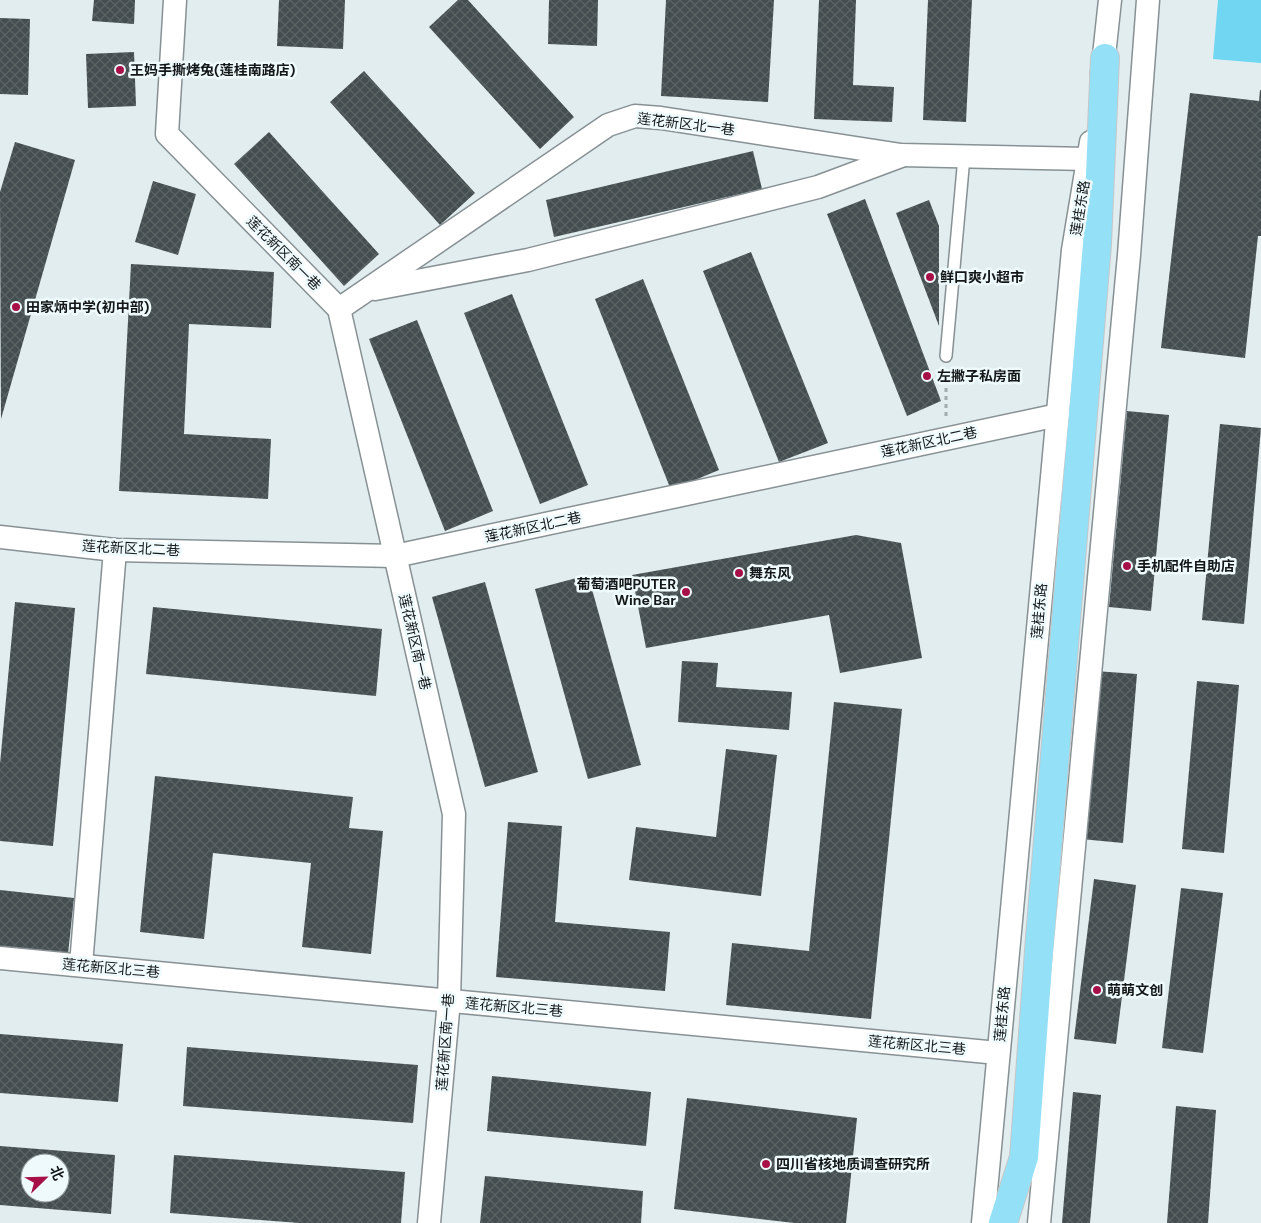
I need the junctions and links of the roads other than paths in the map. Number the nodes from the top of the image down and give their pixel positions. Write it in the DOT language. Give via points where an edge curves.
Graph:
graph roads {
  1 [pos="175,0"];
  2 [pos="1110,0"];
  3 [pos="1148,0"];
  4 [pos="1105,58"];
  5 [pos="902,155"];
  6 [pos="964,157"];
  7 [pos="1088,159"];
  8 [pos="365,290"];
  9 [pos="339,309"];
  10 [pos="946,356"];
  11 [pos="1058,415"];
  12 [pos="0,537"];
  13 [pos="115,550"];
  14 [pos="395,556"];
  15 [pos="0,958"];
  16 [pos="81,965"];
  17 [pos="448,1000"];
  18 [pos="998,1053"];
  19 [pos="430,1223"];
  20 [pos="983,1223"];
  21 [pos="1003,1223"];
  22 [pos="1039,1223"];
  1 -- 9 [label="street, 莲花新区南一巷" via="167,134"];
  2 -- 4 [label="street, 莲桂东路"];
  3 -- 22 [label="street" via="1128,265"];
  4 -- 7 [label="street, 莲桂东路"];
  4 -- 21 [label="highway" via="1097,244 1024,1157"];
  5 -- 6 [label="street, 莲花新区北一巷"];
  5 -- 8 [label="street" via="809,189 528,260"];
  5 -- 8 [label="street, 莲花新区北一巷" via="635,116 608,125"];
  6 -- 7 [label="street, 莲花新区北一巷"];
  6 -- 10 [label="lane"];
  7 -- 11 [label="street, 莲桂东路" via="1073,250"];
  8 -- 9 [label="street, 莲花新区北一巷"];
  9 -- 14 [label="street, 莲花新区南一巷"];
  11 -- 14 [label="street, 莲花新区北二巷"];
  11 -- 18 [label="street, 莲桂东路"];
  12 -- 13 [label="street, 莲花新区北二巷"];
  13 -- 14 [label="street, 莲花新区北二巷"];
  13 -- 16 [label="street"];
  14 -- 17 [label="street, 莲花新区南一巷" via="454,814"];
  15 -- 16 [label="street, 莲花新区北三巷"];
  16 -- 17 [label="street, 莲花新区北三巷"];
  17 -- 18 [label="street, 莲花新区北三巷"];
  17 -- 19 [label="street, 莲花新区南一巷"];
  18 -- 20 [label="street, 莲桂东路"];
}
